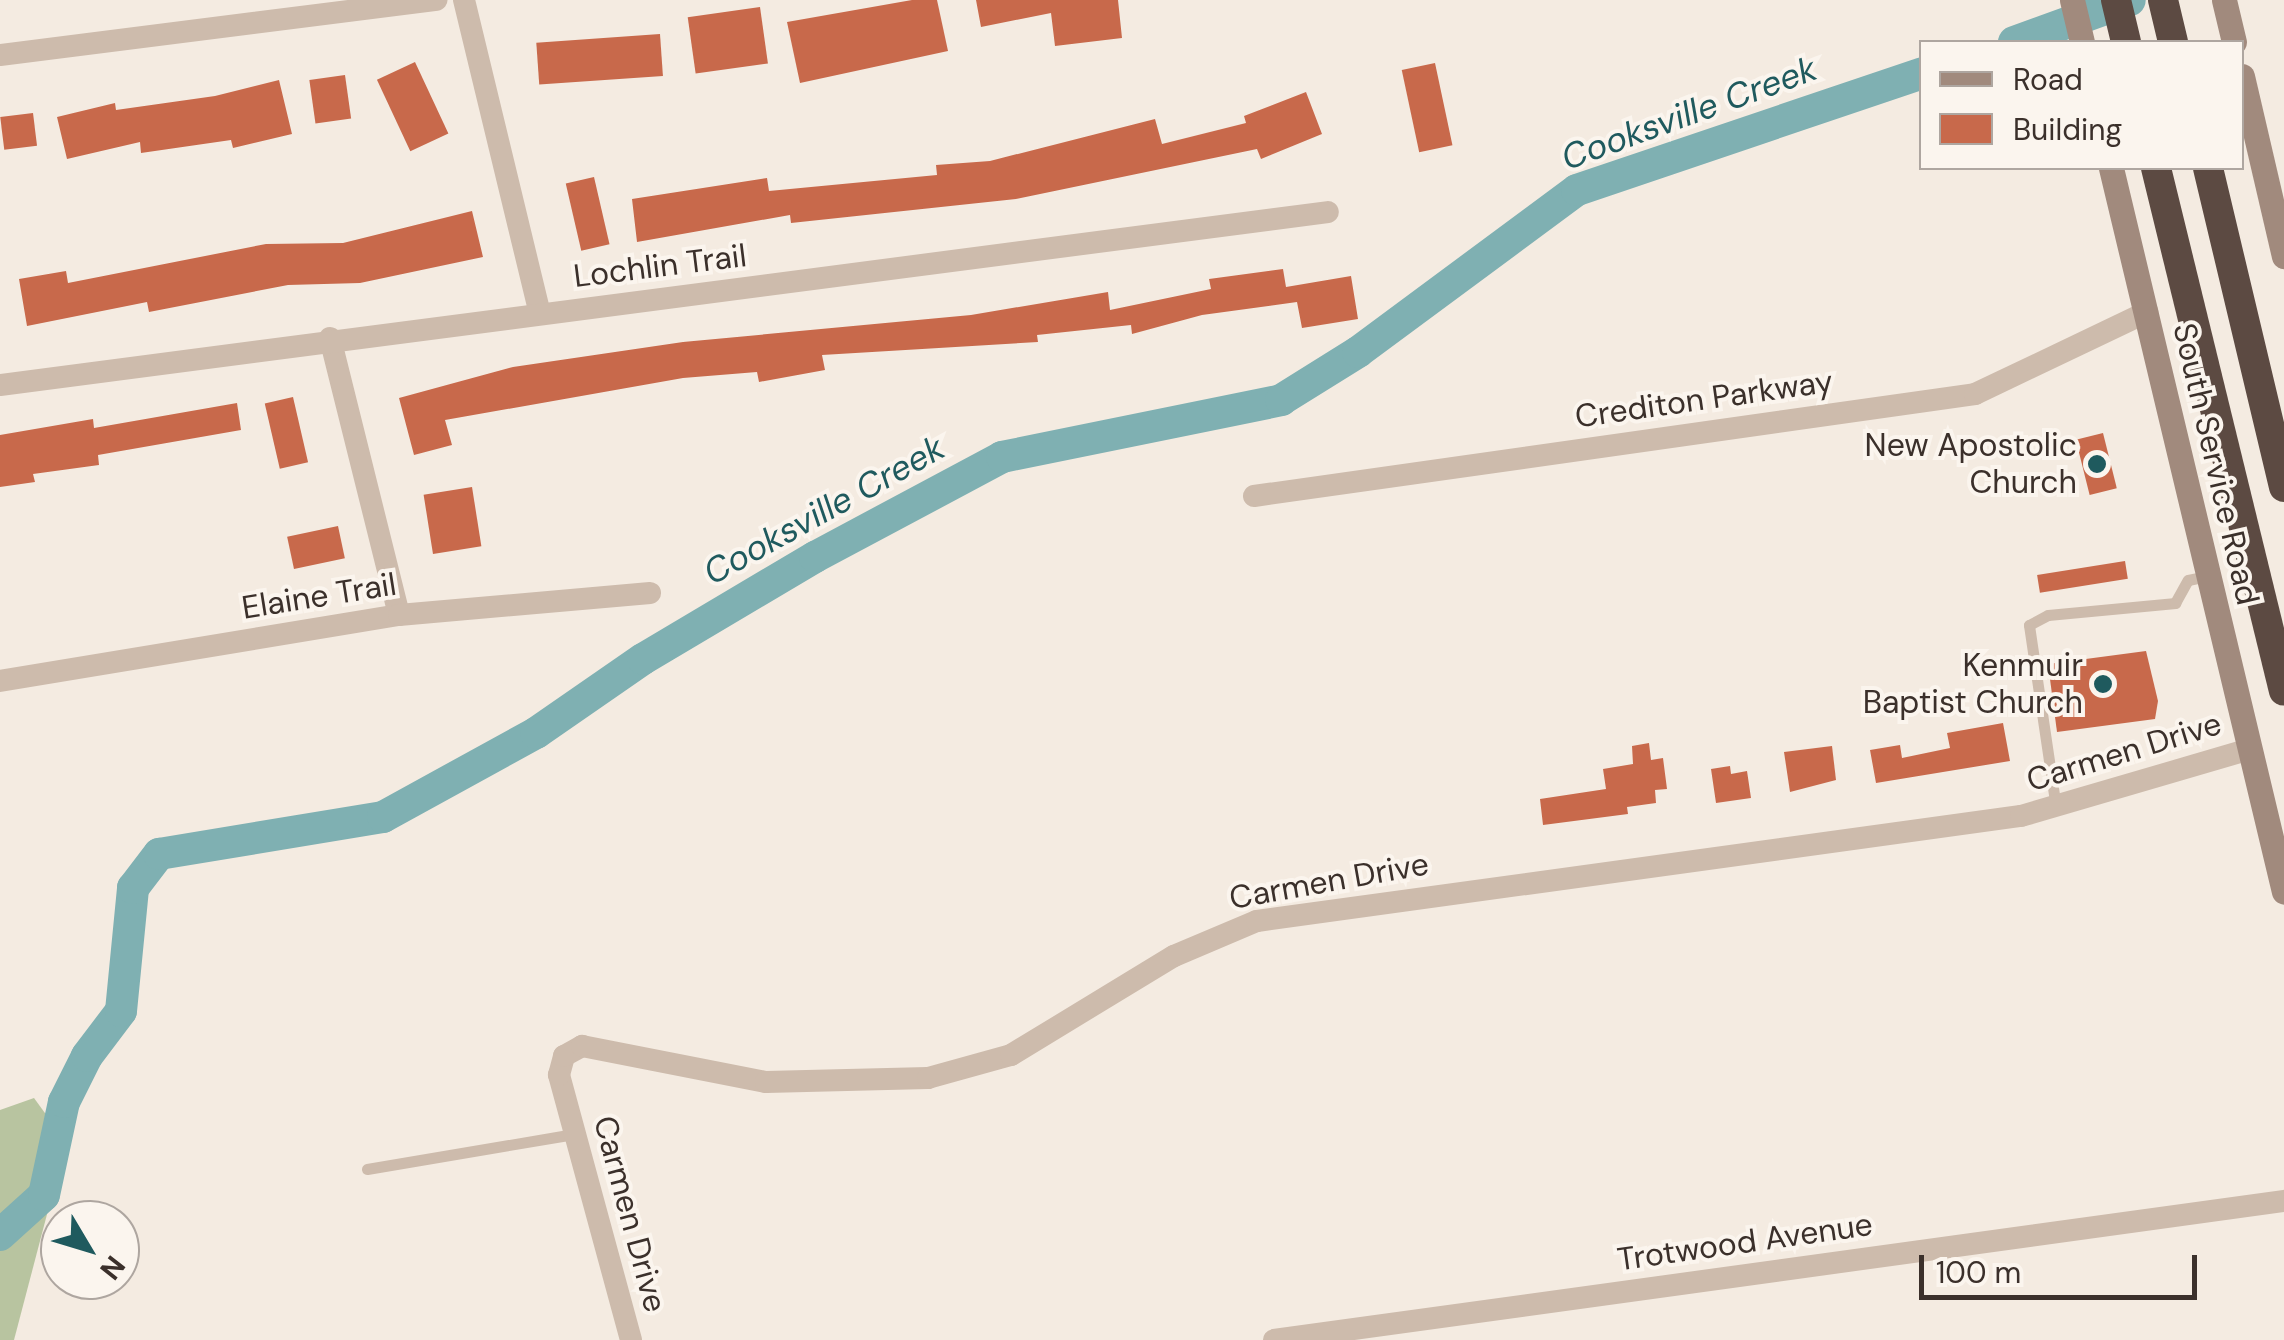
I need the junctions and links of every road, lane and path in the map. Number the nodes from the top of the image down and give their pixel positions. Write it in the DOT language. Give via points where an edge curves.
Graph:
graph roads {
  1 [pos="437,0"];
  2 [pos="464,0"];
  3 [pos="2072,0"];
  4 [pos="2116,0"];
  5 [pos="2163,0"];
  6 [pos="2226,5"];
  7 [pos="2171,36"];
  8 [pos="2082,40"];
  9 [pos="2126,40"];
  10 [pos="2234,40"];
  11 [pos="0,55"];
  12 [pos="2244,85"];
  13 [pos="2112,170"];
  14 [pos="2156,170"];
  15 [pos="2208,170"];
  16 [pos="1328,212"];
  17 [pos="2284,256"];
  18 [pos="2147,312"];
  19 [pos="540,314"];
  20 [pos="330,338"];
  21 [pos="0,385"];
  22 [pos="2284,486"];
  23 [pos="1254,496"];
  24 [pos="2210,576"];
  25 [pos="650,593"];
  26 [pos="399,615"];
  27 [pos="0,681"];
  28 [pos="2284,691"];
  29 [pos="2250,748"];
  30 [pos="2056,808"];
  31 [pos="2284,892"];
  32 [pos="574,1134"];
  33 [pos="367,1169"];
  34 [pos="2284,1201"];
  35 [pos="630,1340"];
  36 [pos="1274,1340"];
  1 -- 11 [label="street"];
  2 -- 19 [label="street"];
  3 -- 8 [label="street"];
  4 -- 9 [label="highway"];
  5 -- 7 [label="highway"];
  6 -- 10 [label="street"];
  12 -- 17 [label="street"];
  13 -- 18 [label="street, South Service Road"];
  14 -- 28 [label="highway"];
  15 -- 22 [label="highway"];
  16 -- 19 [label="street, Lochlin Trail"];
  18 -- 23 [label="street, Crediton Parkway" via="1975,394"];
  18 -- 24 [label="street, South Service Road"];
  19 -- 20 [label="street, Lochlin Trail"];
  20 -- 21 [label="street, Lochlin Trail"];
  20 -- 26 [label="street"];
  24 -- 29 [label="street, South Service Road"];
  24 -- 30 [label="lane" via="2188,580 2174,603 2048,614 2029,625"];
  25 -- 26 [label="street, Elaine Trail"];
  26 -- 27 [label="street, Elaine Trail"];
  29 -- 30 [label="street, Carmen Drive"];
  29 -- 31 [label="street, South Service Road"];
  30 -- 32 [label="street, Carmen Drive" via="1284,915 1190,948 1011,1054 928,1078 766,1082 582,1046 558,1068"];
  32 -- 33 [label="lane"];
  32 -- 35 [label="street, Carmen Drive"];
  34 -- 36 [label="street, Trotwood Avenue"];
}
